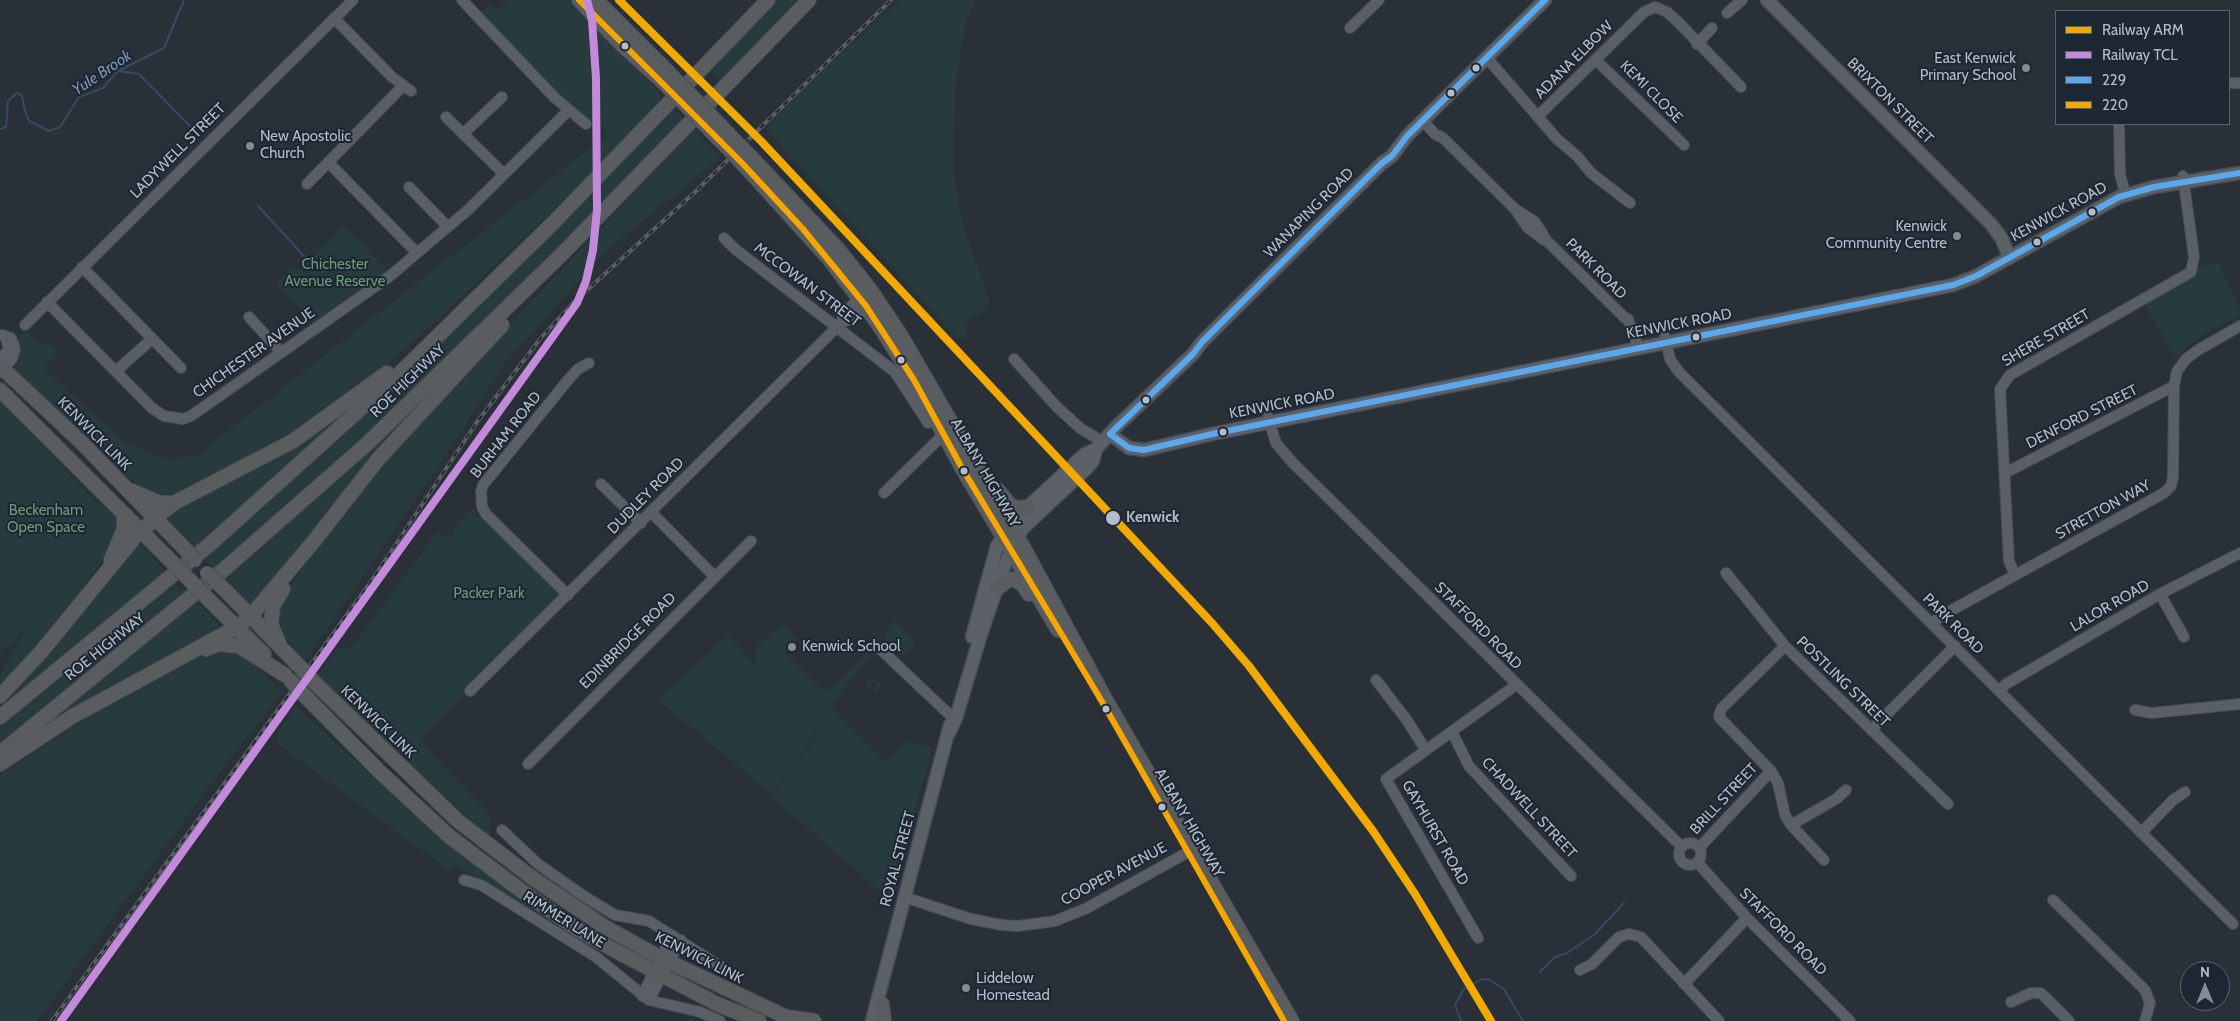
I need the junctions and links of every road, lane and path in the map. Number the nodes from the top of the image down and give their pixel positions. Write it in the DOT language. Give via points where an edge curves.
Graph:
graph roads {
  1 [pos="353,0"];
  2 [pos="462,0"];
  3 [pos="580,0"];
  4 [pos="596,0"];
  5 [pos="768,0"];
  6 [pos="809,0"];
  7 [pos="1379,0"];
  8 [pos="1545,0"];
  9 [pos="1742,0"];
  10 [pos="1767,0"];
  11 [pos="1727,13"];
  12 [pos="334,18"];
  13 [pos="1350,28"];
  14 [pos="1712,28"];
  15 [pos="1697,44"];
  16 [pos="1485,60"];
  17 [pos="1597,61"];
  18 [pos="666,77"];
  19 [pos="1741,87"];
  20 [pos="502,97"];
  21 [pos="568,111"];
  22 [pos="1538,116"];
  23 [pos="446,118"];
  24 [pos="1426,118"];
  25 [pos="586,124"];
  26 [pos="2119,125"];
  27 [pos="464,134"];
  28 [pos="1684,146"];
  29 [pos="747,161"];
  30 [pos="328,162"];
  31 [pos="2240,167"];
  32 [pos="2240,173"];
  33 [pos="504,174"];
  34 [pos="2183,179"];
  35 [pos="307,184"];
  36 [pos="409,187"];
  37 [pos="2124,189"];
  38 [pos="1630,203"];
  39 [pos="448,227"];
  40 [pos="724,238"];
  41 [pos="2012,252"];
  42 [pos="417,253"];
  43 [pos="562,254"];
  44 [pos="82,267"];
  45 [pos="855,270"];
  46 [pos="864,301"];
  47 [pos="47,302"];
  48 [pos="885,310"];
  49 [pos="249,317"];
  50 [pos="840,324"];
  51 [pos="25,325"];
  52 [pos="2240,326"];
  53 [pos="1,334"];
  54 [pos="438,335"];
  55 [pos="152,339"];
  56 [pos="1666,340"];
  57 [pos="1635,346"];
  58 [pos="282,352"];
  59 [pos="1014,359"];
  60 [pos="589,363"];
  61 [pos="1,366"];
  62 [pos="182,368"];
  63 [pos="116,371"];
  64 [pos="2174,386"];
  65 [pos="0,390"];
  66 [pos="1269,420"];
  67 [pos="928,423"];
  68 [pos="944,434"];
  69 [pos="1106,438"];
  70 [pos="976,466"];
  71 [pos="2005,473"];
  72 [pos="1059,479"];
  73 [pos="601,484"];
  74 [pos="127,489"];
  75 [pos="884,493"];
  76 [pos="1044,493"];
  77 [pos="1061,494"];
  78 [pos="174,503"];
  79 [pos="1028,507"];
  80 [pos="651,512"];
  81 [pos="124,515"];
  82 [pos="155,518"];
  83 [pos="641,523"];
  84 [pos="141,531"];
  85 [pos="1010,534"];
  86 [pos="314,541"];
  87 [pos="751,541"];
  88 [pos="1011,550"];
  89 [pos="2240,553"];
  90 [pos="108,570"];
  91 [pos="1726,573"];
  92 [pos="2015,575"];
  93 [pos="714,576"];
  94 [pos="997,589"];
  95 [pos="2160,594"];
  96 [pos="568,595"];
  97 [pos="250,617"];
  98 [pos="1932,624"];
  99 [pos="237,627"];
  100 [pos="1062,637"];
  101 [pos="2184,637"];
  102 [pos="1785,646"];
  103 [pos="1954,646"];
  104 [pos="878,647"];
  105 [pos="281,648"];
  106 [pos="166,666"];
  107 [pos="288,678"];
  108 [pos="1376,680"];
  109 [pos="1516,685"];
  110 [pos="470,691"];
  111 [pos="1999,691"];
  112 [pos="0,696"];
  113 [pos="2240,704"];
  114 [pos="2135,710"];
  115 [pos="951,716"];
  116 [pos="0,717"];
  117 [pos="1872,730"];
  118 [pos="1452,732"];
  119 [pos="949,733"];
  120 [pos="1425,749"];
  121 [pos="0,753"];
  122 [pos="0,764"];
  123 [pos="528,764"];
  124 [pos="1771,771"];
  125 [pos="1846,790"];
  126 [pos="2185,792"];
  127 [pos="1948,804"];
  128 [pos="1791,825"];
  129 [pos="502,830"];
  130 [pos="2141,833"];
  131 [pos="1682,847"];
  132 [pos="1699,848"];
  133 [pos="1189,851"];
  134 [pos="1824,860"];
  135 [pos="1697,862"];
  136 [pos="1571,876"];
  137 [pos="464,880"];
  138 [pos="904,897"];
  139 [pos="2053,900"];
  140 [pos="1747,918"];
  141 [pos="2233,924"];
  142 [pos="676,937"];
  143 [pos="1478,938"];
  144 [pos="665,960"];
  145 [pos="726,970"];
  146 [pos="1580,970"];
  147 [pos="658,974"];
  148 [pos="1684,984"];
  149 [pos="645,998"];
  150 [pos="881,999"];
  151 [pos="2011,1002"];
  152 [pos="790,1019"];
  153 [pos="720,1021"];
  154 [pos="759,1021"];
  155 [pos="814,1021"];
  156 [pos="872,1021"];
  157 [pos="882,1021"];
  158 [pos="1284,1021"];
  159 [pos="1292,1021"];
  160 [pos="1719,1021"];
  161 [pos="1850,1021"];
  162 [pos="2069,1021"];
  163 [pos="2145,1021"];
  1 -- 12 [label="street, LADYWELL STREET"];
  2 -- 21 [label="street"];
  3 -- 18 [label="highway, ALBANY HIGHWAY" via="621,44"];
  4 -- 18 [label="highway, ALBANY HIGHWAY"];
  5 -- 54 [label="highway, ROE HIGHWAY" via="553,223"];
  6 -- 43 [label="highway, ROE HIGHWAY"];
  7 -- 13 [label="street"];
  8 -- 16 [label="main road, WANAPING ROAD"];
  9 -- 11 [label="street"];
  10 -- 41 [label="main road, BRIXTON STREET" via="1991,224"];
  12 -- 30 [label="street" via="407,89"];
  12 -- 44 [label="street, LADYWELL STREET"];
  14 -- 15 [label="street"];
  15 -- 17 [label="street, ADANA ELBOW" via="1667,12 1649,8"];
  15 -- 19 [label="street, ADANA ELBOW"];
  16 -- 22 [label="street"];
  16 -- 24 [label="main road, WANAPING ROAD"];
  17 -- 22 [label="street, ADANA ELBOW"];
  17 -- 28 [label="street, KEMI CLOSE"];
  18 -- 29 [label="highway, ALBANY HIGHWAY, bridge"];
  20 -- 27 [label="street"];
  21 -- 25 [label="street"];
  21 -- 33 [label="street, CHICHESTER AVENUE"];
  22 -- 38 [label="street" via="1591,173"];
  23 -- 27 [label="street"];
  24 -- 57 [label="street, PARK ROAD" via="1435,134 1443,138 1515,209 1527,227 1547,241 1625,318"];
  24 -- 69 [label="main road, WANAPING ROAD" via="1392,156 1382,162"];
  26 -- 37 [label="street" via="2120,174"];
  27 -- 33 [label="street"];
  29 -- 45 [label="highway, ALBANY HIGHWAY" via="838,249"];
  29 -- 46 [label="highway, ALBANY HIGHWAY"];
  30 -- 35 [label="street"];
  30 -- 42 [label="street"];
  31 -- 34 [label="main road, KENWICK ROAD"];
  32 -- 34 [label="main road, KENWICK ROAD"];
  33 -- 39 [label="street, CHICHESTER AVENUE"];
  34 -- 37 [label="main road, KENWICK ROAD" via="2151,181"];
  34 -- 41 [label="main road, KENWICK ROAD" via="2119,197"];
  34 -- 71 [label="street, SHERE STREET" via="2194,258 2191,272 2005,379 2000,390"];
  36 -- 39 [label="street"];
  37 -- 41 [label="main road, KENWICK ROAD" via="2110,194"];
  39 -- 42 [label="street, CHICHESTER AVENUE"];
  40 -- 50 [label="street, MCCOWAN STREET"];
  41 -- 56 [label="main road, KENWICK ROAD" via="1954,279"];
  42 -- 58 [label="street, CHICHESTER AVENUE" via="390,276"];
  43 -- 86 [label="highway" via="524,301 379,458"];
  43 -- 121 [label="highway, ROE HIGHWAY" via="361,449 215,578"];
  44 -- 47 [label="street, LADYWELL STREET"];
  44 -- 55 [label="street"];
  45 -- 46 [label="street"];
  45 -- 48 [label="highway, ALBANY HIGHWAY"];
  46 -- 48 [label="street"];
  46 -- 50 [label="street, DUDLEY ROAD" via="850,320"];
  46 -- 68 [label="highway, ALBANY HIGHWAY"];
  47 -- 51 [label="street, LADYWELL STREET"];
  47 -- 63 [label="street, CHICHESTER AVENUE"];
  48 -- 70 [label="highway, ALBANY HIGHWAY"];
  49 -- 58 [label="street"];
  50 -- 67 [label="street, MCCOWAN STREET" via="895,372"];
  50 -- 80 [label="street, DUDLEY ROAD"];
  52 -- 64 [label="street, STRETTON WAY" via="2186,359 2177,371"];
  53 -- 61 [label="street" via="11,338 15,349 12,359"];
  54 -- 78 [label="highway" via="292,441"];
  54 -- 116 [label="highway, ROE HIGHWAY" via="398,375 209,544"];
  55 -- 62 [label="street"];
  55 -- 63 [label="street"];
  56 -- 57 [label="main road, KENWICK ROAD"];
  56 -- 98 [label="street, PARK ROAD" via="1670,360 1679,372"];
  57 -- 66 [label="main road, KENWICK ROAD"];
  58 -- 63 [label="street, CHICHESTER AVENUE" via="183,419 164,416 152,408"];
  59 -- 69 [label="street" via="1083,435"];
  60 -- 96 [label="street, BURHAM ROAD" via="568,380 483,484 481,492 486,514"];
  61 -- 74 [label="highway, KENWICK LINK"];
  64 -- 71 [label="street, DENFORD STREET"];
  64 -- 92 [label="street, STRETTON WAY" via="2173,478 2170,486 2164,493"];
  65 -- 81 [label="highway, KENWICK LINK"];
  66 -- 69 [label="main road, KENWICK ROAD" via="1140,444"];
  66 -- 109 [label="street, STAFFORD ROAD" via="1273,437 1281,450"];
  68 -- 75 [label="street"];
  68 -- 85 [label="highway, ALBANY HIGHWAY"];
  69 -- 72 [label="main road, WANAPING ROAD"];
  69 -- 77 [label="main road, WANAPING ROAD" via="1093,461"];
  70 -- 79 [label="highway" via="986,471 1007,503 1018,508"];
  70 -- 85 [label="highway, ALBANY HIGHWAY"];
  71 -- 92 [label="street, SHERE STREET" via="2009,561"];
  72 -- 76 [label="main road, WANAPING ROAD"];
  72 -- 77 [label="main road"];
  73 -- 83 [label="street"];
  74 -- 78 [label="highway" via="160,503"];
  74 -- 82 [label="highway, KENWICK LINK"];
  76 -- 77 [label="main road" via="1058,491"];
  76 -- 79 [label="main road, WANAPING ROAD"];
  77 -- 85 [label="main road, WANAPING ROAD"];
  78 -- 82 [label="highway"];
  79 -- 85 [label="main road, WANAPING ROAD"];
  80 -- 83 [label="street, DUDLEY ROAD"];
  80 -- 93 [label="street"];
  81 -- 84 [label="highway, KENWICK LINK"];
  81 -- 90 [label="highway" via="124,529"];
  82 -- 84 [label="highway"];
  82 -- 97 [label="highway, KENWICK LINK, bridge"];
  83 -- 96 [label="street, DUDLEY ROAD"];
  84 -- 90 [label="highway"];
  84 -- 99 [label="highway, KENWICK LINK, bridge"];
  85 -- 88 [label="highway, ALBANY HIGHWAY"];
  85 -- 115 [label="main road, ROYAL STREET" via="997,546"];
  85 -- 133 [label="highway, ALBANY HIGHWAY" via="1108,702"];
  86 -- 97 [label="highway"];
  86 -- 105 [label="highway" via="273,606 272,630"];
  87 -- 93 [label="street, EDINBRIDGE ROAD"];
  88 -- 94 [label="main road, ROYAL STREET"];
  88 -- 100 [label="highway, ALBANY HIGHWAY"];
  89 -- 95 [label="street, LALOR ROAD"];
  90 -- 112 [label="highway"];
  91 -- 102 [label="street, POSTLING STREET"];
  92 -- 98 [label="street, STRETTON WAY"];
  93 -- 123 [label="street, EDINBRIDGE ROAD"];
  94 -- 100 [label="highway" via="1009,580 1021,583 1050,627"];
  94 -- 119 [label="main road, ROYAL STREET"];
  95 -- 101 [label="street"];
  95 -- 111 [label="street, LALOR ROAD"];
  96 -- 110 [label="street, DUDLEY ROAD"];
  97 -- 99 [label="highway"];
  97 -- 105 [label="highway, KENWICK LINK"];
  98 -- 103 [label="street, PARK ROAD"];
  99 -- 106 [label="highway"];
  99 -- 107 [label="highway, KENWICK LINK"];
  100 -- 133 [label="highway, ALBANY HIGHWAY"];
  102 -- 117 [label="street, POSTLING STREET"];
  102 -- 124 [label="street" via="1722,710 1719,717"];
  103 -- 111 [label="street, PARK ROAD"];
  103 -- 117 [label="street"];
  104 -- 115 [label="street"];
  105 -- 144 [label="highway, KENWICK LINK, bridge" via="453,816 494,850 576,908"];
  106 -- 107 [label="highway" via="213,646 232,644 249,651"];
  106 -- 122 [label="highway" via="112,693"];
  107 -- 147 [label="highway, KENWICK LINK, bridge" via="380,772 449,836 575,928"];
  108 -- 120 [label="street"];
  109 -- 118 [label="street, GAYHURST ROAD"];
  109 -- 131 [label="street, STAFFORD ROAD"];
  111 -- 130 [label="street, PARK ROAD"];
  113 -- 114 [label="street" via="2152,713"];
  115 -- 119 [label="main road, ROYAL STREET"];
  117 -- 127 [label="street, POSTLING STREET"];
  118 -- 120 [label="street, GAYHURST ROAD"];
  118 -- 136 [label="street, CHADWELL STREET" via="1469,766"];
  119 -- 138 [label="main road, ROYAL STREET"];
  120 -- 143 [label="street, GAYHURST ROAD" via="1386,779"];
  124 -- 128 [label="street"];
  124 -- 132 [label="street, BRILL STREET"];
  125 -- 128 [label="street"];
  126 -- 130 [label="street"];
  128 -- 134 [label="street"];
  129 -- 142 [label="street" via="538,864 585,897 615,915 649,921"];
  130 -- 141 [label="street, PARK ROAD"];
  131 -- 132 [label="street" via="1691,844"];
  131 -- 135 [label="street, STAFFORD ROAD" via="1679,856 1684,863 1691,865"];
  132 -- 135 [label="street"];
  133 -- 138 [label="street, COOPER AVENUE" via="1087,908 1055,921 1002,925 971,919"];
  133 -- 158 [label="highway, ALBANY HIGHWAY"];
  133 -- 159 [label="highway, ALBANY HIGHWAY"];
  135 -- 140 [label="street, STAFFORD ROAD"];
  137 -- 149 [label="street, RIMMER LANE" via="481,885 601,961"];
  138 -- 150 [label="main road, ROYAL STREET"];
  139 -- 163 [label="street" via="2145,990 2150,1003"];
  140 -- 148 [label="street"];
  140 -- 161 [label="street, STAFFORD ROAD"];
  142 -- 144 [label="street"];
  142 -- 145 [label="street"];
  144 -- 147 [label="street"];
  144 -- 152 [label="highway, KENWICK LINK"];
  146 -- 148 [label="street" via="1592,964 1619,937 1629,934 1641,937"];
  147 -- 149 [label="street"];
  147 -- 154 [label="highway, KENWICK LINK"];
  148 -- 160 [label="street"];
  149 -- 153 [label="street, RIMMER LANE" via="700,1012"];
  150 -- 156 [label="main road, ROYAL STREET" via="875,1003"];
  150 -- 157 [label="highway"];
  151 -- 162 [label="street" via="2030,993 2041,993"];
  152 -- 155 [label="highway, KENWICK LINK"];
}
